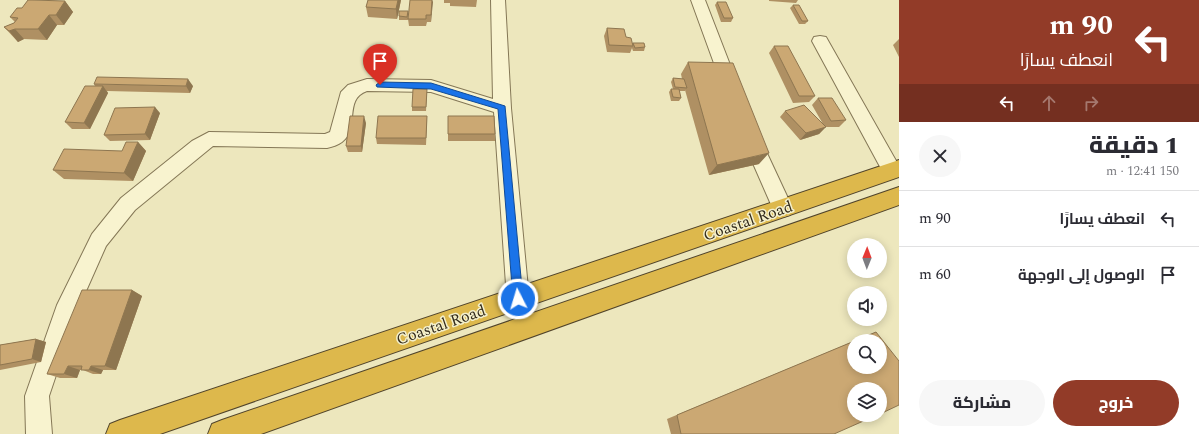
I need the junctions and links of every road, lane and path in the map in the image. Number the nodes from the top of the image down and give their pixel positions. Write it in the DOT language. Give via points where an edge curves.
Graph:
graph roads {
  1 [pos="498,0"];
  2 [pos="698,0"];
  3 [pos="820,40"];
  4 [pos="502,108"];
  5 [pos="895,170"];
  6 [pos="899,196"];
  7 [pos="783,209"];
  8 [pos="518,299"];
  9 [pos="39,434"];
  10 [pos="120,434"];
  11 [pos="222,434"];
  1 -- 4 [label="street"];
  2 -- 7 [label="street" via="740,112"];
  3 -- 5 [label="street"];
  4 -- 8 [label="street"];
  4 -- 9 [label="street" via="431,86 367,85 354,89 347,96 340,132 327,141 219,138 209,139 198,146 128,204 99,240 68,305 37,396"];
  5 -- 7 [label="highway, Coastal Road"];
  6 -- 11 [label="highway, Coastal Road"];
  7 -- 8 [label="highway, Coastal Road"];
  8 -- 10 [label="highway, Coastal Road"];
}
